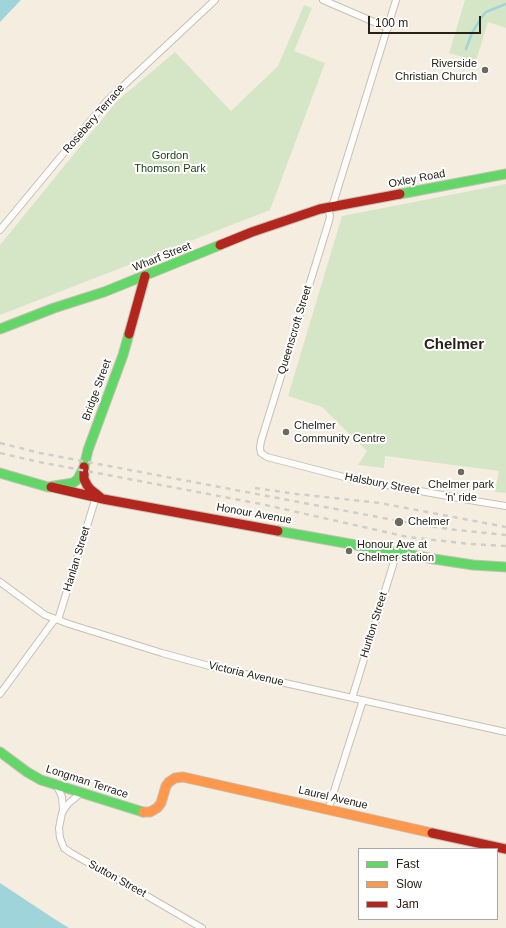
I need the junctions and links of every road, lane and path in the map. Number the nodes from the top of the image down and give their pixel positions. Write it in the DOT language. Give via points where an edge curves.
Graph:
graph roads {
  1 [pos="215,0"];
  2 [pos="322,0"];
  3 [pos="396,0"];
  4 [pos="388,28"];
  5 [pos="506,174"];
  6 [pos="330,208"];
  7 [pos="0,230"];
  8 [pos="145,276"];
  9 [pos="0,329"];
  10 [pos="261,453"];
  11 [pos="84,467"];
  12 [pos="0,473"];
  13 [pos="48,486"];
  14 [pos="100,498"];
  15 [pos="506,506"];
  16 [pos="397,552"];
  17 [pos="506,567"];
  18 [pos="0,582"];
  19 [pos="57,620"];
  20 [pos="0,694"];
  21 [pos="352,698"];
  22 [pos="363,700"];
  23 [pos="506,732"];
  24 [pos="0,752"];
  25 [pos="57,786"];
  26 [pos="81,793"];
  27 [pos="163,794"];
  28 [pos="328,810"];
  29 [pos="62,813"];
  30 [pos="506,849"];
  31 [pos="202,928"];
  1 -- 7 [label="street, Rosebery Terrace" via="106,102"];
  2 -- 4 [label="street"];
  3 -- 4 [label="street, Queenscroft Street"];
  4 -- 6 [label="street, Queenscroft Street"];
  5 -- 6 [label="main road, Oxley Road"];
  6 -- 8 [label="main road, Wharf Street" via="259,230"];
  6 -- 10 [label="street, Queenscroft Street" via="329,221 261,440"];
  8 -- 9 [label="main road, Wharf Street"];
  8 -- 11 [label="main road, Bridge Street" via="125,349"];
  10 -- 15 [label="street, Halsbury Street" via="267,457 348,478"];
  11 -- 13 [label="main road, Bridge Street" via="73,483"];
  11 -- 14 [label="main road" via="87,485"];
  12 -- 13 [label="main road, Honour Avenue"];
  13 -- 14 [label="main road, Honour Avenue"];
  14 -- 16 [label="main road, Honour Avenue"];
  14 -- 19 [label="street, Hanlan Street"];
  16 -- 17 [label="main road, Honour Avenue" via="473,565"];
  16 -- 21 [label="street, Hurlton Street"];
  18 -- 19 [label="street, Victoria Avenue" via="42,613"];
  19 -- 20 [label="street, Hanlan Street"];
  19 -- 21 [label="street, Victoria Avenue" via="188,661"];
  21 -- 22 [label="street, Victoria Avenue"];
  22 -- 23 [label="street, Victoria Avenue"];
  22 -- 28 [label="street"];
  24 -- 25 [label="main road, Longman Terrace" via="34,777"];
  25 -- 26 [label="main road, Longman Terrace"];
  25 -- 29 [label="street, Sutton Street" via="63,800"];
  26 -- 27 [label="main road, Longman Terrace" via="146,813 157,808"];
  26 -- 29 [label="street" via="68,803"];
  27 -- 28 [label="main road, Laurel Avenue" via="171,780 183,777"];
  28 -- 30 [label="main road, Laurel Avenue"];
  29 -- 31 [label="street, Sutton Street" via="59,831 65,849"];
}
